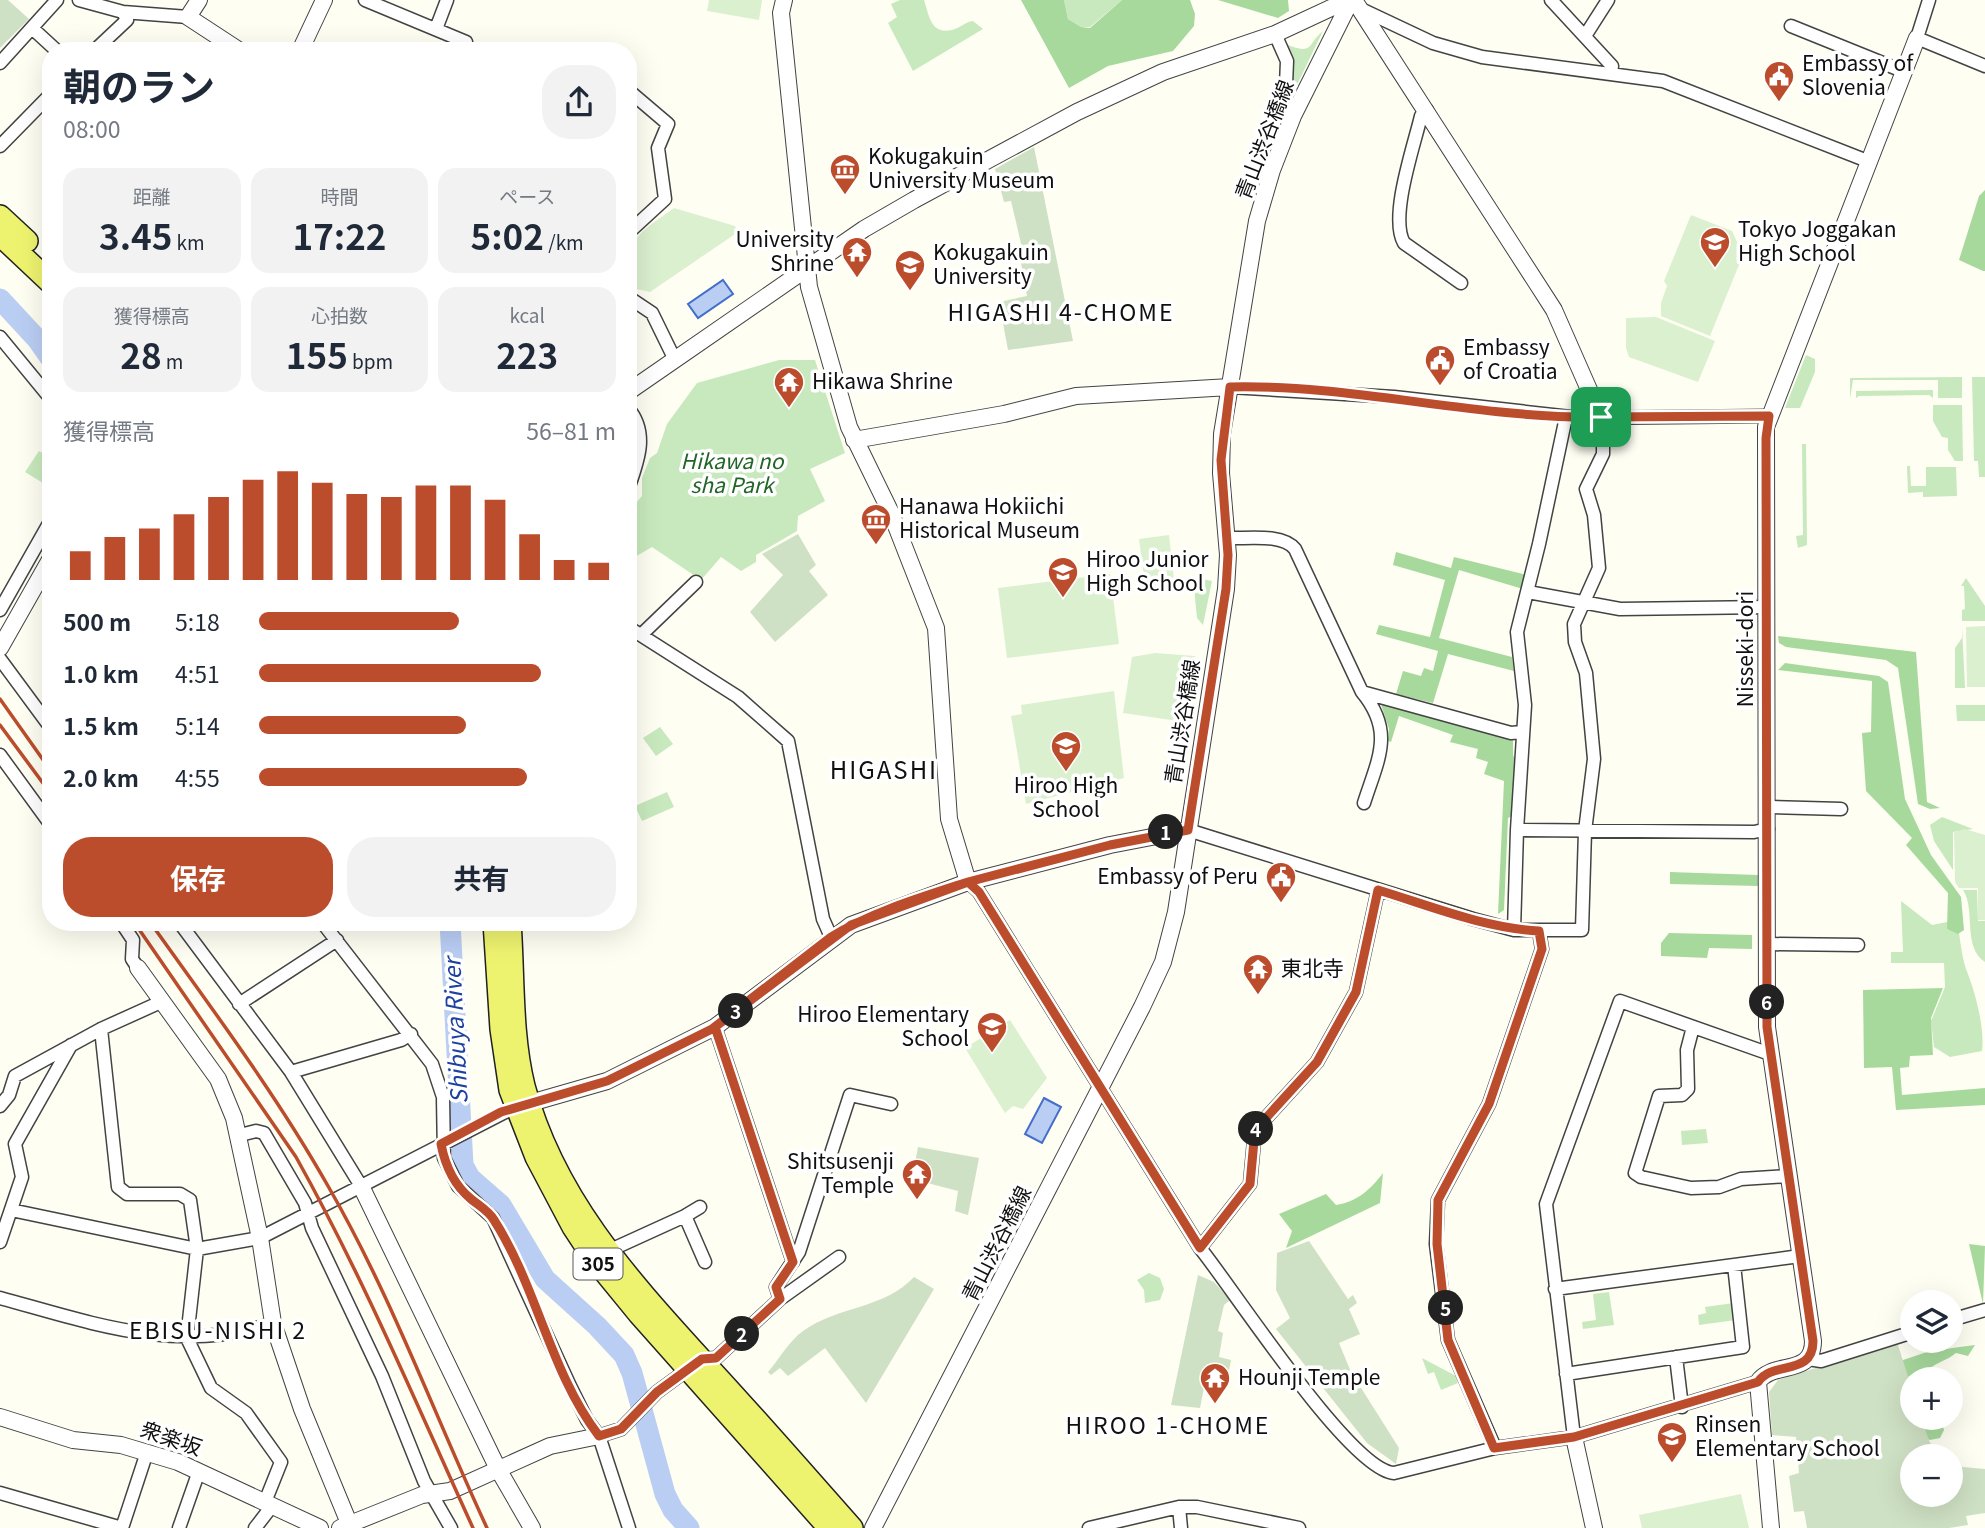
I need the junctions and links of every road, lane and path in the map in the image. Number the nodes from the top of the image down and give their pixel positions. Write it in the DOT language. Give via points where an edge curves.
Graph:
graph roads {
  1 [pos="57,0"];
  2 [pos="79,0"];
  3 [pos="199,0"];
  4 [pos="324,0"];
  5 [pos="365,0"];
  6 [pos="447,0"];
  7 [pos="784,0"];
  8 [pos="1551,0"];
  9 [pos="1608,0"];
  10 [pos="1929,0"];
  11 [pos="1354,3"];
  12 [pos="123,12"];
  13 [pos="188,17"];
  14 [pos="1791,26"];
  15 [pos="32,28"];
  16 [pos="436,29"];
  17 [pos="1275,34"];
  18 [pos="1585,36"];
  19 [pos="1917,38"];
  20 [pos="47,42"];
  21 [pos="104,42"];
  22 [pos="226,42"];
  23 [pos="304,42"];
  24 [pos="466,42"];
  25 [pos="0,63"];
  26 [pos="1985,66"];
  27 [pos="1611,72"];
  28 [pos="1905,72"];
  29 [pos="637,98"];
  30 [pos="42,103"];
  31 [pos="1427,110"];
  32 [pos="1293,116"];
  33 [pos="0,146"];
  34 [pos="1870,162"];
  35 [pos="0,216"];
  36 [pos="637,225"];
  37 [pos="0,235"];
  38 [pos="42,255"];
  39 [pos="806,269"];
  40 [pos="42,275"];
  41 [pos="1461,283"];
  42 [pos="637,306"];
  43 [pos="0,337"];
  44 [pos="675,360"];
  45 [pos="637,386"];
  46 [pos="42,387"];
  47 [pos="1230,387"];
  48 [pos="1769,416"];
  49 [pos="1566,417"];
  50 [pos="637,421"];
  51 [pos="1602,422"];
  52 [pos="854,440"];
  53 [pos="637,466"];
  54 [pos="42,536"];
  55 [pos="1227,538"];
  56 [pos="42,575"];
  57 [pos="696,582"];
  58 [pos="1528,592"];
  59 [pos="1583,603"];
  60 [pos="1767,607"];
  61 [pos="0,610"];
  62 [pos="637,633"];
  63 [pos="641,635"];
  64 [pos="1,650"];
  65 [pos="1362,692"];
  66 [pos="42,712"];
  67 [pos="1522,733"];
  68 [pos="0,755"];
  69 [pos="1364,803"];
  70 [pos="1768,807"];
  71 [pos="1840,809"];
  72 [pos="42,813"];
  73 [pos="1768,829"];
  74 [pos="1188,830"];
  75 [pos="1517,830"];
  76 [pos="1585,831"];
  77 [pos="968,882"];
  78 [pos="1378,890"];
  79 [pos="1514,930"];
  80 [pos="127,931"];
  81 [pos="186,931"];
  82 [pos="330,931"];
  83 [pos="495,931"];
  84 [pos="511,931"];
  85 [pos="1539,931"];
  86 [pos="831,937"];
  87 [pos="337,940"];
  88 [pos="1768,944"];
  89 [pos="1858,945"];
  90 [pos="138,968"];
  91 [pos="163,1002"];
  92 [pos="239,1004"];
  93 [pos="715,1027"];
  94 [pos="1693,1027"];
  95 [pos="101,1029"];
  96 [pos="411,1034"];
  97 [pos="71,1045"];
  98 [pos="1770,1054"];
  99 [pos="291,1072"];
  100 [pos="1101,1089"];
  101 [pos="891,1104"];
  102 [pos="522,1105"];
  103 [pos="0,1106"];
  104 [pos="240,1135"];
  105 [pos="444,1142"];
  106 [pos="1788,1176"];
  107 [pos="361,1186"];
  108 [pos="700,1207"];
  109 [pos="11,1210"];
  110 [pos="308,1214"];
  111 [pos="685,1216"];
  112 [pos="260,1238"];
  113 [pos="0,1242"];
  114 [pos="1200,1248"];
  115 [pos="197,1249"];
  116 [pos="606,1252"];
  117 [pos="1800,1256"];
  118 [pos="839,1257"];
  119 [pos="705,1262"];
  120 [pos="793,1262"];
  121 [pos="1734,1265"];
  122 [pos="1555,1289"];
  123 [pos="0,1298"];
  124 [pos="780,1299"];
  125 [pos="1985,1310"];
  126 [pos="1963,1316"];
  127 [pos="273,1323"];
  128 [pos="1900,1336"];
  129 [pos="187,1338"];
  130 [pos="1676,1357"];
  131 [pos="1808,1359"];
  132 [pos="695,1364"];
  133 [pos="1566,1374"];
  134 [pos="1758,1382"];
  135 [pos="1682,1407"];
  136 [pos="0,1417"];
  137 [pos="599,1436"];
  138 [pos="1574,1437"];
  139 [pos="1494,1448"];
  140 [pos="147,1452"];
  141 [pos="498,1469"];
  142 [pos="199,1471"];
  143 [pos="0,1493"];
  144 [pos="431,1495"];
  145 [pos="269,1504"];
  146 [pos="1179,1507"];
  147 [pos="346,1526"];
  148 [pos="122,1528"];
  149 [pos="178,1528"];
  150 [pos="255,1528"];
  151 [pos="320,1528"];
  152 [pos="451,1528"];
  153 [pos="532,1528"];
  154 [pos="629,1528"];
  155 [pos="829,1528"];
  156 [pos="852,1528"];
  157 [pos="873,1528"];
  158 [pos="1090,1528"];
  159 [pos="1181,1528"];
  160 [pos="1299,1528"];
  161 [pos="1594,1528"];
  162 [pos="1771,1528"];
  1 -- 15 [label="street"];
  2 -- 12 [label="street"];
  3 -- 13 [label="street"];
  4 -- 23 [label="street"];
  5 -- 16 [label="street"];
  6 -- 16 [label="street"];
  7 -- 39 [label="street" via="781,13"];
  8 -- 18 [label="street"];
  9 -- 18 [label="street"];
  10 -- 19 [label="street"];
  11 -- 17 [label="street"];
  11 -- 27 [label="street" via="1433,43 1482,57"];
  11 -- 31 [label="street"];
  11 -- 32 [label="street, 青山渋谷橋線"];
  12 -- 13 [label="street"];
  12 -- 21 [label="street" via="127,20"];
  13 -- 22 [label="street"];
  14 -- 28 [label="street"];
  15 -- 20 [label="street"];
  15 -- 25 [label="street"];
  16 -- 24 [label="street"];
  17 -- 32 [label="street" via="1287,61 1285,108"];
  17 -- 39 [label="street" via="1163,72 1077,112 894,210"];
  18 -- 27 [label="street" via="1612,66"];
  19 -- 26 [label="street"];
  19 -- 28 [label="street, Nisseki-dori"];
  27 -- 34 [label="street" via="1663,81"];
  28 -- 34 [label="street, Nisseki-dori"];
  29 -- 36 [label="street" via="668,124 658,148 665,199"];
  30 -- 33 [label="street"];
  31 -- 41 [label="street" via="1421,116 1399,234 1404,243"];
  31 -- 51 [label="street" via="1554,310"];
  32 -- 47 [label="street, 青山渋谷橋線" via="1257,221"];
  34 -- 48 [label="street, Nisseki-dori"];
  35 -- 38 [label="main road"];
  37 -- 40 [label="main road"];
  39 -- 44 [label="street"];
  39 -- 52 [label="street"];
  42 -- 44 [label="street" via="652,313"];
  43 -- 46 [label="street"];
  44 -- 45 [label="street"];
  47 -- 49 [label="street" via="1394,397"];
  47 -- 52 [label="street" via="1076,396 1004,414"];
  47 -- 55 [label="street, 青山渋谷橋線" via="1221,460"];
  48 -- 51 [label="street"];
  48 -- 60 [label="street, Nisseki-dori"];
  49 -- 51 [label="street"];
  49 -- 58 [label="street"];
  50 -- 53 [label="street"];
  51 -- 59 [label="street" via="1602,454 1586,489 1594,515 1599,568"];
  52 -- 77 [label="street" via="891,513 936,628 949,819"];
  54 -- 61 [label="street"];
  55 -- 65 [label="street" via="1290,542"];
  55 -- 74 [label="street, 青山渋谷橋線" via="1226,589"];
  56 -- 64 [label="street"];
  57 -- 63 [label="street"];
  58 -- 59 [label="street"];
  58 -- 67 [label="street" via="1517,632 1525,705"];
  59 -- 60 [label="street" via="1620,609"];
  59 -- 76 [label="street" via="1574,624 1575,642 1586,673 1594,759"];
  60 -- 70 [label="street, Nisseki-dori"];
  62 -- 63 [label="street"];
  63 -- 86 [label="street" via="738,697 788,741 823,919"];
  64 -- 66 [label="street"];
  65 -- 67 [label="street"];
  65 -- 69 [label="street" via="1376,709 1383,729"];
  67 -- 75 [label="street"];
  68 -- 72 [label="street"];
  70 -- 71 [label="street"];
  70 -- 73 [label="street, Nisseki-dori"];
  73 -- 76 [label="street"];
  73 -- 88 [label="street, Nisseki-dori"];
  74 -- 77 [label="street" via="1121,842"];
  74 -- 78 [label="street"];
  74 -- 100 [label="street, 青山渋谷橋線" via="1163,962"];
  75 -- 76 [label="street"];
  75 -- 79 [label="street"];
  76 -- 85 [label="street" via="1583,930"];
  77 -- 86 [label="street" via="851,925"];
  77 -- 100 [label="street" via="979,892"];
  78 -- 79 [label="street"];
  78 -- 114 [label="street" via="1356,992 1317,1062 1255,1130 1250,1184"];
  79 -- 85 [label="street"];
  80 -- 90 [label="street"];
  81 -- 92 [label="street"];
  82 -- 87 [label="street"];
  83 -- 102 [label="main road, 305" via="503,1050"];
  84 -- 102 [label="main road, 305"];
  85 -- 139 [label="street" via="1542,949 1489,1104 1438,1200 1437,1244 1448,1340"];
  86 -- 93 [label="street"];
  87 -- 92 [label="street"];
  87 -- 96 [label="street"];
  88 -- 89 [label="street"];
  88 -- 98 [label="street, Nisseki-dori"];
  90 -- 91 [label="street"];
  91 -- 95 [label="street"];
  91 -- 104 [label="street" via="218,1079"];
  92 -- 99 [label="street"];
  93 -- 102 [label="street" via="607,1081"];
  93 -- 120 [label="street"];
  94 -- 98 [label="street"];
  94 -- 106 [label="street" via="1687,1050 1688,1089 1682,1095 1659,1096 1634,1173 1691,1188"];
  94 -- 122 [label="street" via="1620,1001 1546,1204"];
  95 -- 97 [label="street"];
  95 -- 115 [label="street" via="118,1187 127,1194 187,1196"];
  96 -- 99 [label="street"];
  96 -- 105 [label="street" via="432,1064 443,1097"];
  97 -- 103 [label="street" via="15,1076"];
  97 -- 109 [label="street" via="15,1144 22,1177"];
  98 -- 106 [label="street, Nisseki-dori"];
  99 -- 107 [label="street"];
  100 -- 114 [label="street"];
  100 -- 157 [label="street, 青山渋谷橋線"];
  101 -- 120 [label="street" via="850,1095"];
  102 -- 105 [label="street"];
  102 -- 116 [label="main road, 305"];
  102 -- 132 [label="main road, 305" via="554,1193 594,1259"];
  104 -- 110 [label="street" via="264,1133"];
  104 -- 112 [label="street"];
  105 -- 107 [label="street"];
  105 -- 137 [label="street" via="443,1158 458,1186 494,1218 581,1409"];
  106 -- 117 [label="street, Nisseki-dori"];
  107 -- 110 [label="street"];
  107 -- 141 [label="street"];
  108 -- 111 [label="street"];
  109 -- 113 [label="street"];
  109 -- 115 [label="street"];
  110 -- 112 [label="street"];
  110 -- 144 [label="street"];
  111 -- 116 [label="street"];
  111 -- 119 [label="street"];
  112 -- 115 [label="street"];
  112 -- 127 [label="street"];
  114 -- 139 [label="street" via="1301,1388 1359,1453 1385,1472"];
  115 -- 129 [label="street"];
  116 -- 132 [label="main road, 305"];
  117 -- 121 [label="street"];
  117 -- 131 [label="street, Nisseki-dori" via="1813,1341"];
  118 -- 124 [label="street"];
  120 -- 124 [label="street" via="776,1287"];
  121 -- 122 [label="street"];
  121 -- 130 [label="street" via="1743,1347"];
  122 -- 133 [label="street"];
  123 -- 129 [label="street" via="118,1330"];
  124 -- 132 [label="street" via="716,1358"];
  125 -- 126 [label="street"];
  127 -- 129 [label="street"];
  127 -- 147 [label="street"];
  128 -- 131 [label="street" via="1821,1361"];
  129 -- 145 [label="street" via="212,1388 246,1413 281,1462"];
  130 -- 133 [label="street"];
  130 -- 135 [label="street"];
  131 -- 134 [label="street" via="1764,1375"];
  132 -- 137 [label="street" via="621,1429"];
  132 -- 155 [label="main road, 305"];
  132 -- 156 [label="main road, 305"];
  133 -- 138 [label="street"];
  134 -- 135 [label="street"];
  134 -- 162 [label="street"];
  135 -- 138 [label="street"];
  136 -- 140 [label="street, 衆楽坂" via="73,1440"];
  137 -- 141 [label="street" via="550,1446"];
  137 -- 154 [label="street"];
  138 -- 139 [label="street"];
  138 -- 161 [label="street"];
  140 -- 142 [label="street, 衆楽坂"];
  140 -- 148 [label="street"];
  141 -- 144 [label="street"];
  141 -- 153 [label="street"];
  142 -- 145 [label="street, 衆楽坂"];
  142 -- 149 [label="street"];
  143 -- 148 [label="street"];
  144 -- 147 [label="street"];
  144 -- 152 [label="street"];
  145 -- 150 [label="street"];
  145 -- 151 [label="street, 衆楽坂"];
  146 -- 158 [label="street"];
  146 -- 159 [label="street"];
  146 -- 160 [label="street"];
}
